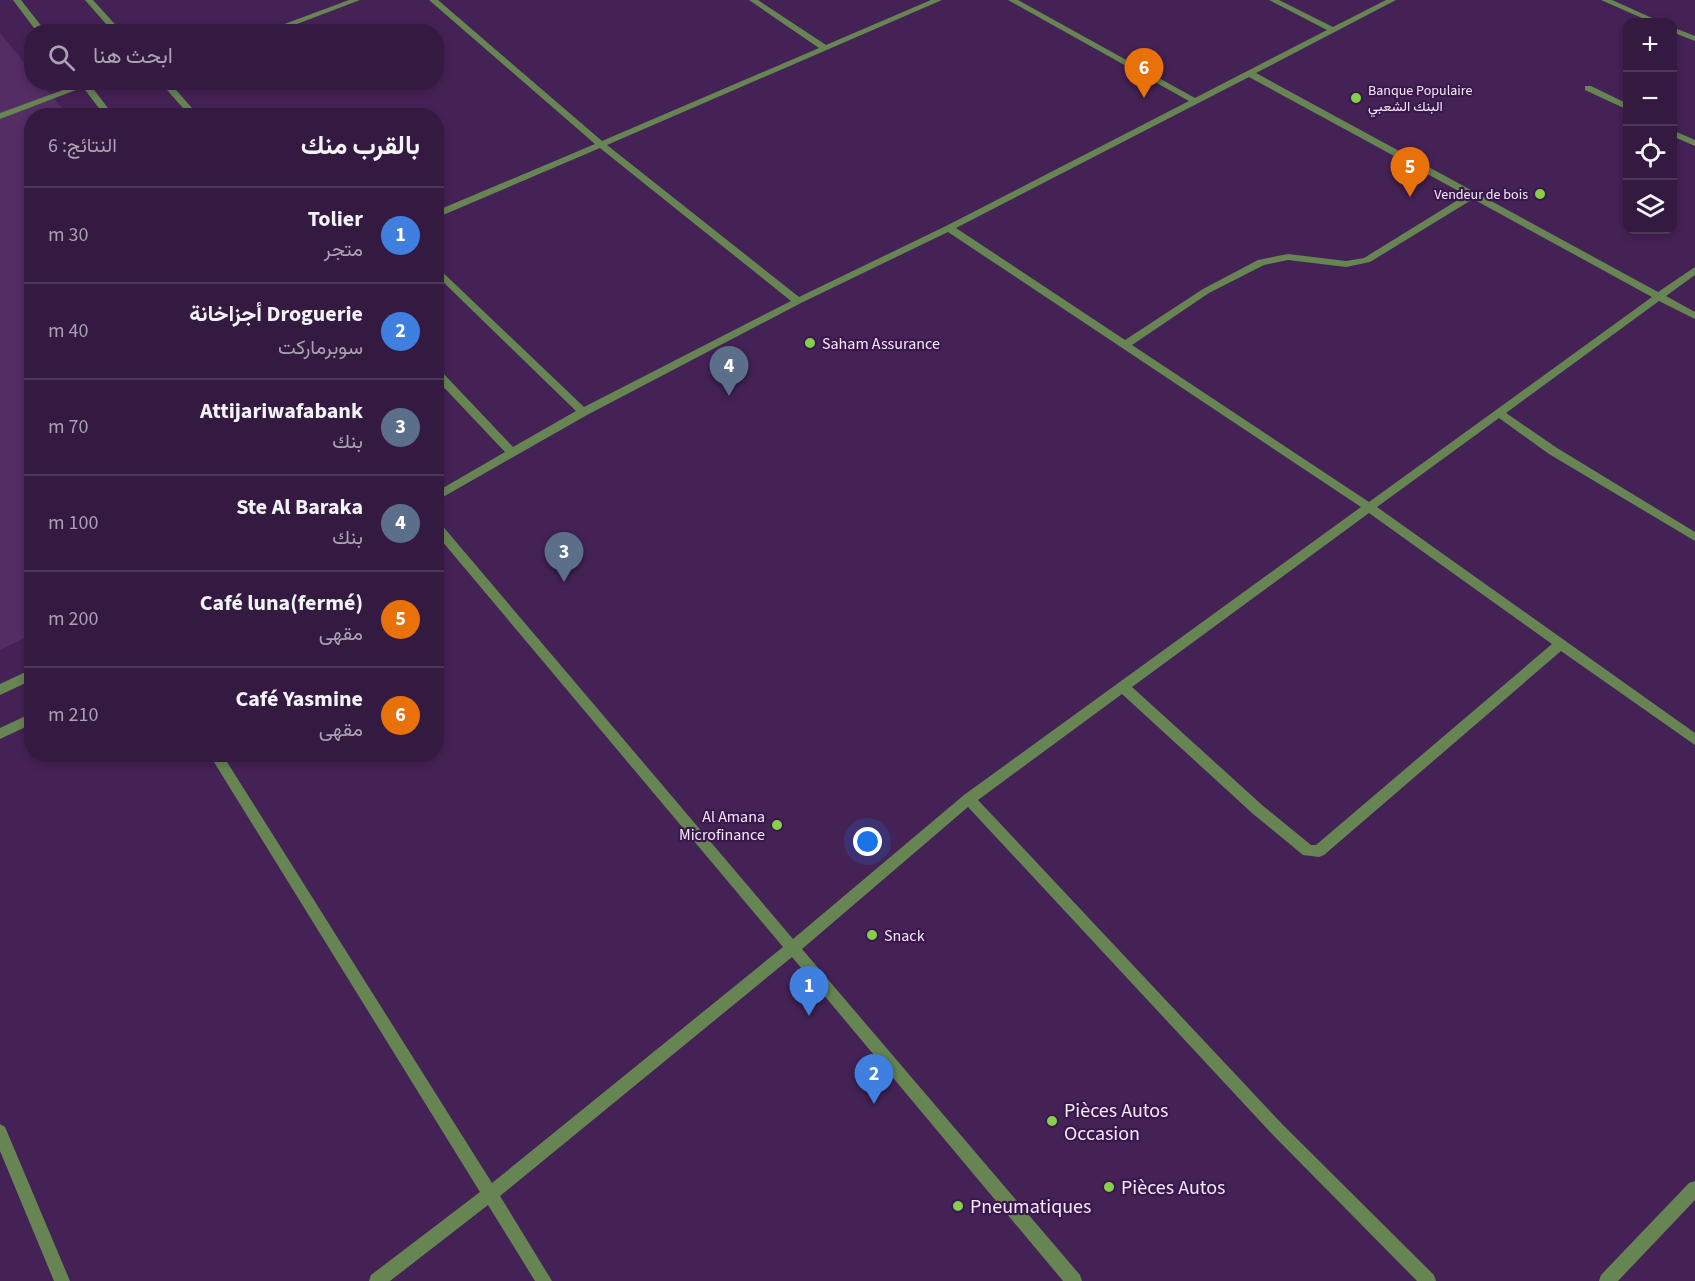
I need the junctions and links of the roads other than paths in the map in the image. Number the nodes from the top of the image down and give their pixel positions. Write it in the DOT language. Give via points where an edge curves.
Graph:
graph roads {
  1 [pos="17,0"];
  2 [pos="89,0"];
  3 [pos="356,0"];
  4 [pos="433,0"];
  5 [pos="753,0"];
  6 [pos="938,0"];
  7 [pos="1012,0"];
  8 [pos="1273,0"];
  9 [pos="1392,0"];
  10 [pos="1605,0"];
  11 [pos="1648,18"];
  12 [pos="36,24"];
  13 [pos="111,24"];
  14 [pos="289,24"];
  15 [pos="1333,30"];
  16 [pos="1677,31"];
  17 [pos="1695,39"];
  18 [pos="823,47"];
  19 [pos="1249,73"];
  20 [pos="1588,88"];
  21 [pos="68,90"];
  22 [pos="89,90"];
  23 [pos="171,90"];
  24 [pos="1194,101"];
  25 [pos="1623,106"];
  26 [pos="104,108"];
  27 [pos="188,108"];
  28 [pos="0,116"];
  29 [pos="1677,134"];
  30 [pos="1695,143"];
  31 [pos="601,145"];
  32 [pos="1473,195"];
  33 [pos="444,212"];
  34 [pos="949,228"];
  35 [pos="1695,270"];
  36 [pos="444,277"];
  37 [pos="1659,296"];
  38 [pos="798,301"];
  39 [pos="1695,316"];
  40 [pos="1125,345"];
  41 [pos="444,381"];
  42 [pos="583,412"];
  43 [pos="1499,413"];
  44 [pos="512,453"];
  45 [pos="444,492"];
  46 [pos="1369,507"];
  47 [pos="444,534"];
  48 [pos="1695,537"];
  49 [pos="1561,644"];
  50 [pos="24,678"];
  51 [pos="1123,687"];
  52 [pos="0,690"];
  53 [pos="24,722"];
  54 [pos="0,734"];
  55 [pos="1695,740"];
  56 [pos="220,762"];
  57 [pos="969,799"];
  58 [pos="794,947"];
  59 [pos="0,1132"];
  60 [pos="1695,1188"];
  61 [pos="490,1194"];
  62 [pos="62,1281"];
  63 [pos="377,1281"];
  64 [pos="544,1281"];
  65 [pos="1074,1281"];
  66 [pos="1428,1281"];
  67 [pos="1607,1281"];
  1 -- 12 [label="street"];
  2 -- 13 [label="street"];
  3 -- 14 [label="street"];
  4 -- 31 [label="street"];
  5 -- 18 [label="street"];
  6 -- 18 [label="street"];
  7 -- 24 [label="street"];
  8 -- 15 [label="street"];
  9 -- 15 [label="street"];
  10 -- 11 [label="street"];
  15 -- 19 [label="street"];
  16 -- 17 [label="street"];
  18 -- 31 [label="street"];
  19 -- 24 [label="street"];
  19 -- 32 [label="street"];
  20 -- 25 [label="street"];
  21 -- 28 [label="street"];
  22 -- 26 [label="street"];
  23 -- 27 [label="street"];
  24 -- 34 [label="street"];
  29 -- 30 [label="street"];
  31 -- 33 [label="street"];
  31 -- 38 [label="street"];
  32 -- 37 [label="street"];
  32 -- 40 [label="street" via="1367,260 1346,264 1288,257 1262,262 1206,291"];
  34 -- 38 [label="street"];
  34 -- 40 [label="street"];
  35 -- 37 [label="street"];
  36 -- 42 [label="street"];
  37 -- 39 [label="street"];
  37 -- 43 [label="street"];
  38 -- 42 [label="street"];
  40 -- 46 [label="street"];
  41 -- 44 [label="street"];
  42 -- 44 [label="street"];
  43 -- 46 [label="street"];
  43 -- 48 [label="street" via="1562,457"];
  44 -- 45 [label="street"];
  46 -- 49 [label="street"];
  46 -- 51 [label="street"];
  47 -- 58 [label="street"];
  49 -- 51 [label="street" via="1314,853 1257,809"];
  49 -- 55 [label="street"];
  50 -- 52 [label="street"];
  51 -- 57 [label="street"];
  53 -- 54 [label="street"];
  56 -- 61 [label="street"];
  57 -- 58 [label="street"];
  57 -- 66 [label="street" via="1278,1130"];
  58 -- 61 [label="street"];
  58 -- 65 [label="street"];
  59 -- 62 [label="street"];
  60 -- 67 [label="street"];
  61 -- 63 [label="street"];
  61 -- 64 [label="street"];
}
